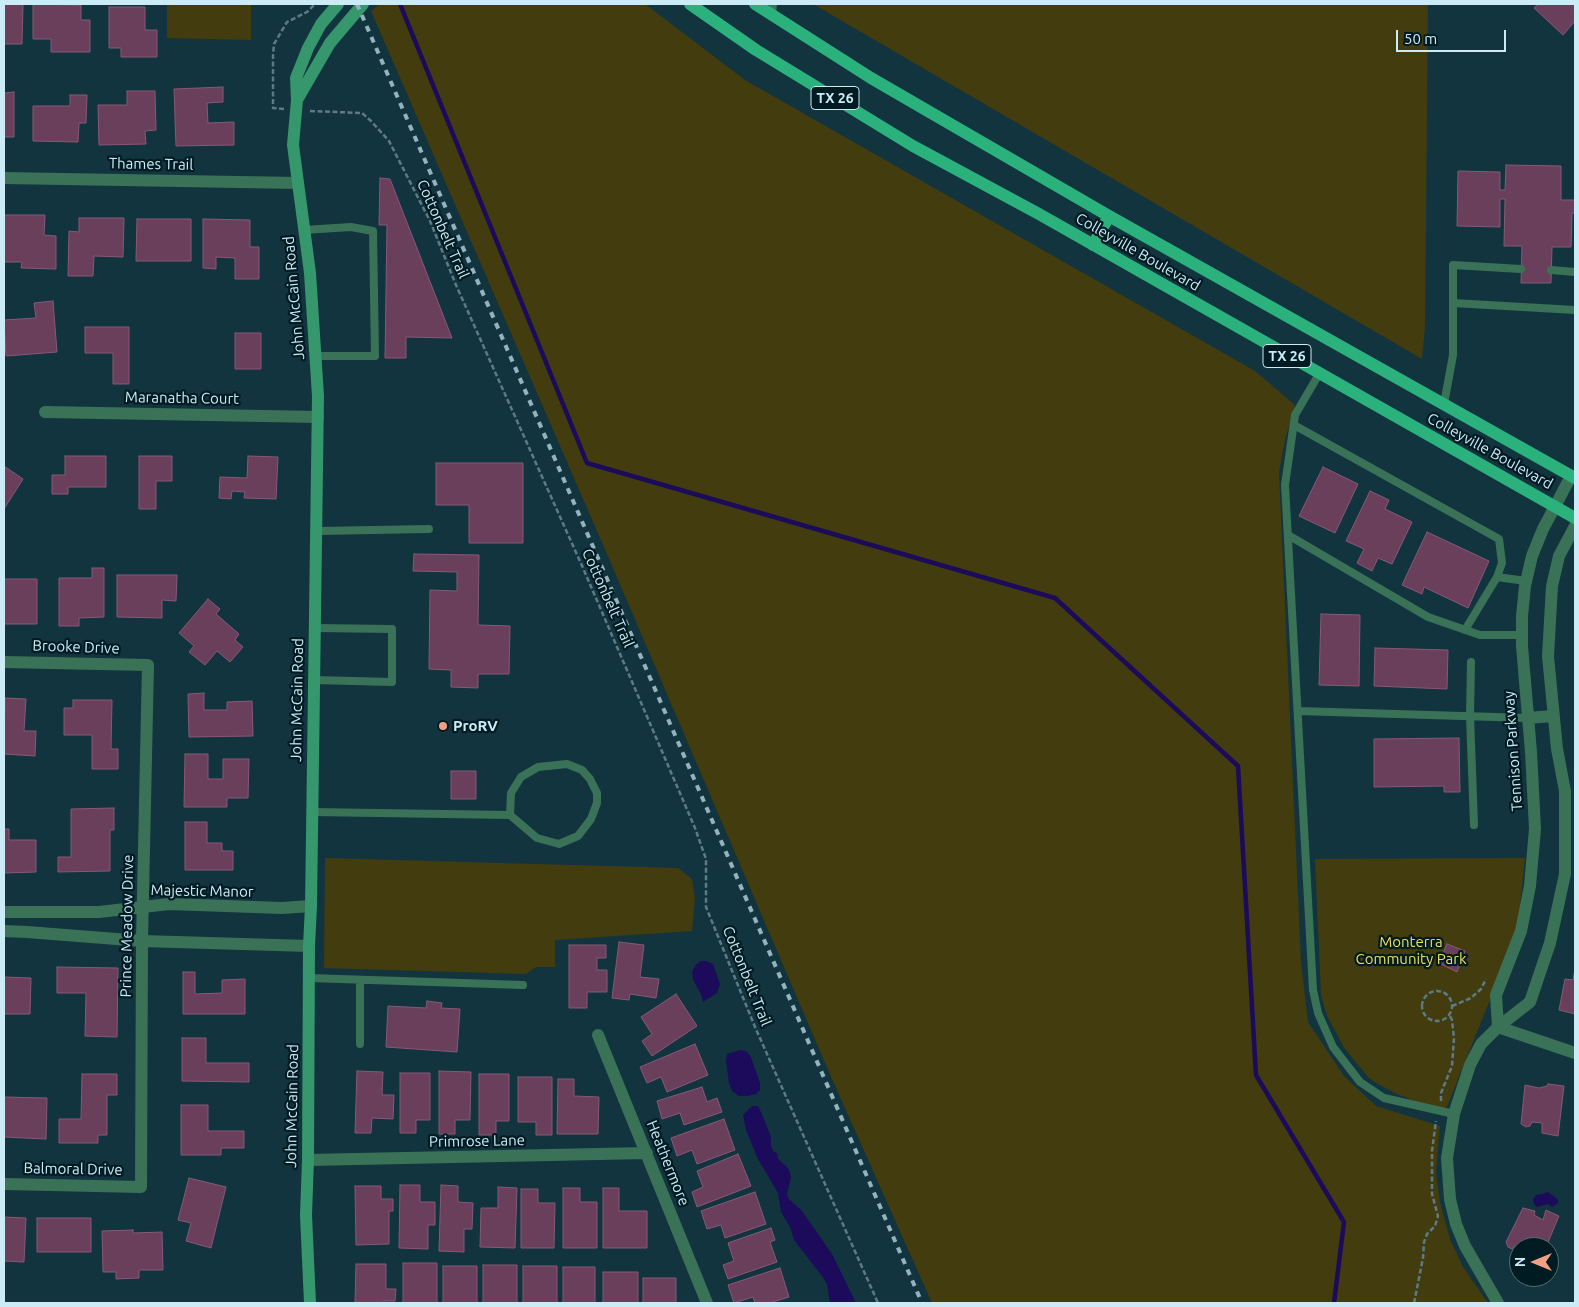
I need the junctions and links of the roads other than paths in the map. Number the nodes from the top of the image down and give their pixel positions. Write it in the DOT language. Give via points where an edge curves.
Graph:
graph roads {
  1 [pos="338,4"];
  2 [pos="363,4"];
  3 [pos="690,4"];
  4 [pos="755,4"];
  5 [pos="773,9"];
  6 [pos="296,105"];
  7 [pos="4,178"];
  8 [pos="298,182"];
  9 [pos="1109,216"];
  10 [pos="304,230"];
  11 [pos="1093,245"];
  12 [pos="1521,269"];
  13 [pos="1551,270"];
  14 [pos="1575,272"];
  15 [pos="1453,303"];
  16 [pos="1575,310"];
  17 [pos="316,356"];
  18 [pos="1319,374"];
  19 [pos="1444,404"];
  20 [pos="45,412"];
  21 [pos="318,417"];
  22 [pos="1294,425"];
  23 [pos="1573,477"];
  24 [pos="1555,507"];
  25 [pos="1575,518"];
  26 [pos="1575,526"];
  27 [pos="429,530"];
  28 [pos="316,531"];
  29 [pos="1288,535"];
  30 [pos="1497,577"];
  31 [pos="1526,581"];
  32 [pos="315,628"];
  33 [pos="1466,630"];
  34 [pos="1522,635"];
  35 [pos="4,662"];
  36 [pos="1471,662"];
  37 [pos="148,666"];
  38 [pos="314,680"];
  39 [pos="1298,712"];
  40 [pos="1470,716"];
  41 [pos="1554,716"];
  42 [pos="1528,718"];
  43 [pos="312,812"];
  44 [pos="510,815"];
  45 [pos="1474,826"];
  46 [pos="143,906"];
  47 [pos="311,906"];
  48 [pos="4,912"];
  49 [pos="4,931"];
  50 [pos="142,941"];
  51 [pos="309,946"];
  52 [pos="309,978"];
  53 [pos="360,980"];
  54 [pos="523,985"];
  55 [pos="1498,1028"];
  56 [pos="598,1035"];
  57 [pos="360,1044"];
  58 [pos="1575,1053"];
  59 [pos="1454,1114"];
  60 [pos="647,1153"];
  61 [pos="308,1160"];
  62 [pos="4,1184"];
  63 [pos="141,1187"];
  64 [pos="310,1303"];
  65 [pos="707,1303"];
  66 [pos="1498,1303"];
  1 -- 6 [label="main road, John McCain Road" via="321,24 308,48 296,78"];
  2 -- 6 [label="main road, John McCain Road" via="330,42"];
  3 -- 11 [label="main road, Colleyville Boulevard / TX 26" via="756,50 905,141"];
  4 -- 5 [label="main road, Colleyville Boulevard / TX 26"];
  5 -- 9 [label="main road, Colleyville Boulevard / TX 26" via="871,78"];
  6 -- 8 [label="main road, John McCain Road" via="293,145"];
  7 -- 8 [label="street, Thames Trail"];
  8 -- 10 [label="main road, John McCain Road"];
  9 -- 11 [label="main road"];
  9 -- 19 [label="main road, Colleyville Boulevard / TX 26"];
  10 -- 17 [label="main road, John McCain Road"];
  10 -- 17 [label="lane" via="351,227 373,231 375,356"];
  11 -- 18 [label="main road, Colleyville Boulevard / TX 26"];
  12 -- 15 [label="lane" via="1453,265"];
  13 -- 14 [label="lane"];
  15 -- 16 [label="lane"];
  15 -- 19 [label="lane" via="1453,356"];
  17 -- 21 [label="main road, John McCain Road"];
  18 -- 22 [label="lane" via="1295,416"];
  18 -- 24 [label="main road, Colleyville Boulevard / TX 26"];
  19 -- 23 [label="main road, Colleyville Boulevard / TX 26"];
  20 -- 21 [label="street, Maranatha Court"];
  21 -- 28 [label="main road, John McCain Road"];
  22 -- 29 [label="lane" via="1285,485"];
  22 -- 30 [label="lane" via="1499,538 1502,564"];
  23 -- 24 [label="street, Tennison Parkway"];
  24 -- 25 [label="main road, Colleyville Boulevard / TX 26"];
  24 -- 31 [label="street, Tennison Parkway" via="1532,556"];
  26 -- 41 [label="street" via="1559,556 1552,586 1548,656"];
  27 -- 28 [label="lane"];
  28 -- 32 [label="main road, John McCain Road"];
  29 -- 33 [label="lane" via="1428,617"];
  29 -- 39 [label="lane"];
  30 -- 31 [label="lane"];
  30 -- 33 [label="lane"];
  31 -- 34 [label="street, Tennison Parkway"];
  32 -- 38 [label="main road, John McCain Road"];
  32 -- 38 [label="lane" via="392,629 392,682"];
  33 -- 34 [label="lane" via="1480,635"];
  34 -- 42 [label="street, Tennison Parkway"];
  35 -- 37 [label="street, Brooke Drive"];
  36 -- 40 [label="lane"];
  37 -- 46 [label="street, Prince Meadow Drive"];
  38 -- 43 [label="main road, John McCain Road"];
  39 -- 40 [label="lane"];
  39 -- 59 [label="lane" via="1313,990 1318,1013 1333,1047 1360,1082 1384,1098"];
  40 -- 42 [label="lane"];
  40 -- 45 [label="lane"];
  41 -- 42 [label="street"];
  41 -- 55 [label="street" via="1566,792 1566,874 1550,943 1530,1002"];
  42 -- 55 [label="street, Tennison Parkway" via="1535,829 1532,873 1521,931 1496,995"];
  43 -- 44 [label="lane"];
  43 -- 47 [label="main road, John McCain Road"];
  44 -- 44 [label="lane" via="537,838 559,844 578,836 591,819 597,793 582,770 567,764 538,767 521,777 512,793"];
  46 -- 47 [label="street, Majestic Manor"];
  46 -- 48 [label="street, Majestic Manor" via="99,912"];
  46 -- 50 [label="street, Prince Meadow Drive"];
  47 -- 51 [label="main road, John McCain Road"];
  49 -- 50 [label="street"];
  50 -- 51 [label="street"];
  50 -- 63 [label="street, Prince Meadow Drive"];
  51 -- 52 [label="main road, John McCain Road"];
  52 -- 53 [label="lane"];
  52 -- 61 [label="main road, John McCain Road"];
  53 -- 54 [label="lane"];
  53 -- 57 [label="lane"];
  55 -- 58 [label="street"];
  55 -- 59 [label="street" via="1481,1044 1470,1065"];
  56 -- 60 [label="street, Heathermore"];
  59 -- 66 [label="street" via="1447,1158 1450,1199 1464,1246"];
  60 -- 61 [label="street, Primrose Lane"];
  60 -- 65 [label="street, Heathermore"];
  61 -- 64 [label="main road, John McCain Road" via="306,1215"];
  62 -- 63 [label="street, Balmoral Drive"];
}
